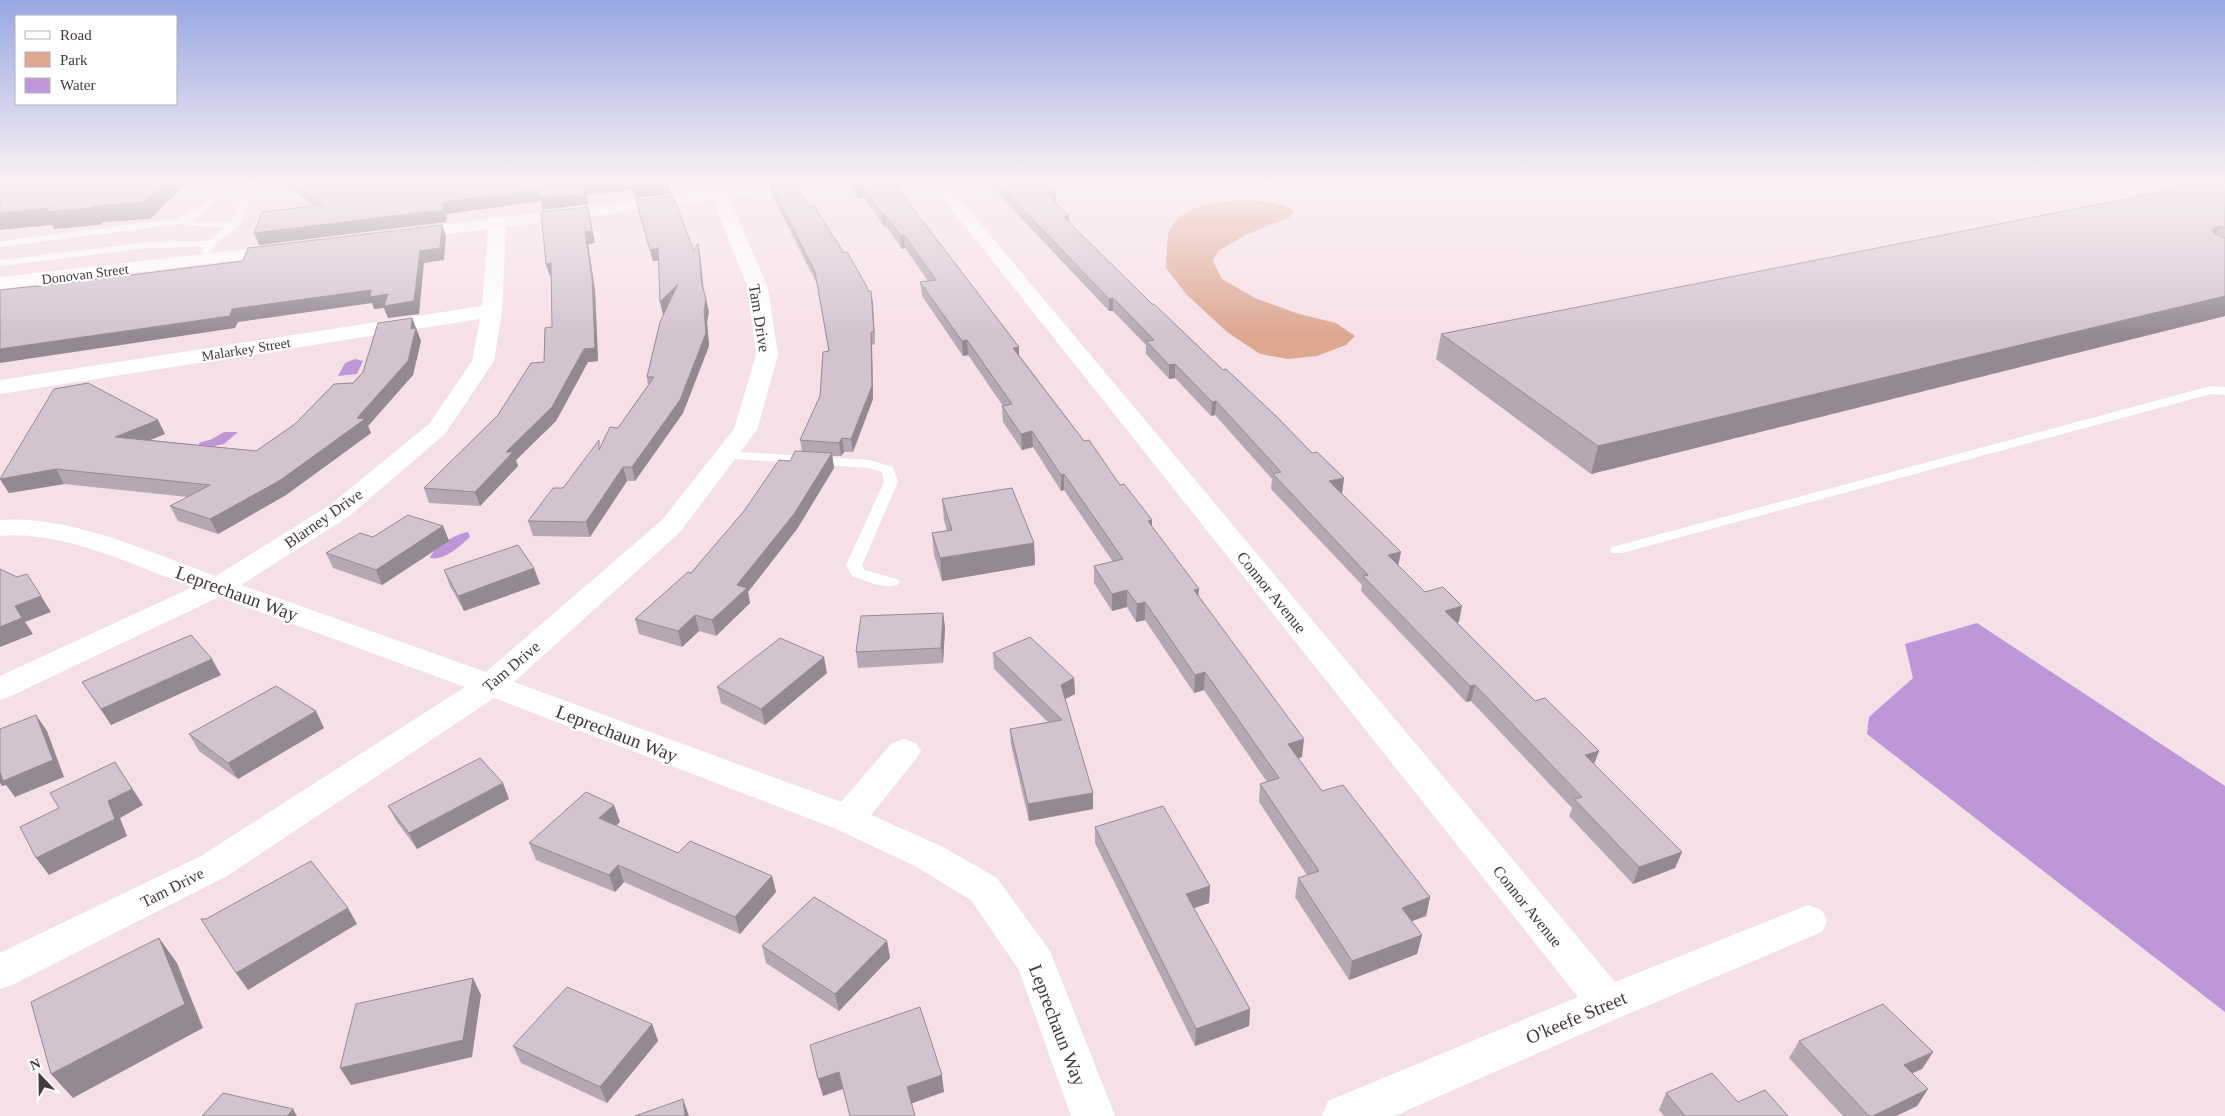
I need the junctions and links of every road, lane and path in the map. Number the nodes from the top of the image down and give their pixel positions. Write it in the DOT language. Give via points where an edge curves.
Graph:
graph roads {
  1 [pos="88,233"];
  2 [pos="226,233"];
  3 [pos="414,233"];
  4 [pos="496,233"];
  5 [pos="735,233"];
  6 [pos="980,233"];
  7 [pos="390,236"];
  8 [pos="0,244"];
  9 [pos="302,247"];
  10 [pos="206,252"];
  11 [pos="0,263"];
  12 [pos="0,283"];
  13 [pos="492,311"];
  14 [pos="0,387"];
  15 [pos="2225,391"];
  16 [pos="726,455"];
  17 [pos="0,528"];
  18 [pos="1616,550"];
  19 [pos="892,582"];
  20 [pos="218,586"];
  21 [pos="491,685"];
  22 [pos="0,689"];
  23 [pos="904,751"];
  24 [pos="847,819"];
  25 [pos="1808,921"];
  26 [pos="0,972"];
  27 [pos="1608,1003"];
  28 [pos="1093,1116"];
  29 [pos="1344,1116"];
  1 -- 8 [label="lane"];
  2 -- 10 [label="lane"];
  3 -- 7 [label="street"];
  4 -- 13 [label="street, Blarney Drive"];
  5 -- 16 [label="street, Tam Drive" via="758,288 768,355 745,430"];
  6 -- 27 [label="street, Connor Avenue"];
  9 -- 10 [label="street, Donovan Street"];
  10 -- 11 [label="lane" via="149,245"];
  10 -- 12 [label="street, Donovan Street"];
  13 -- 14 [label="street, Malarkey Street"];
  13 -- 20 [label="street, Blarney Drive" via="483,360 437,429 339,511"];
  15 -- 18 [label="lane" via="2212,390"];
  16 -- 19 [label="lane" via="869,464 888,470 891,482 854,565 857,573"];
  16 -- 21 [label="street, Tam Drive" via="671,526"];
  17 -- 20 [label="street, Leprechaun Way" via="21,526 75,535"];
  20 -- 21 [label="street, Leprechaun Way"];
  20 -- 22 [label="street, Blarney Drive"];
  21 -- 24 [label="street, Leprechaun Way"];
  21 -- 26 [label="street, Tam Drive" via="214,866"];
  23 -- 24 [label="street"];
  24 -- 28 [label="street, Leprechaun Way" via="928,856 984,889 1036,963"];
  25 -- 27 [label="street, O'keefe Street"];
  27 -- 29 [label="street, O'keefe Street"];
}
